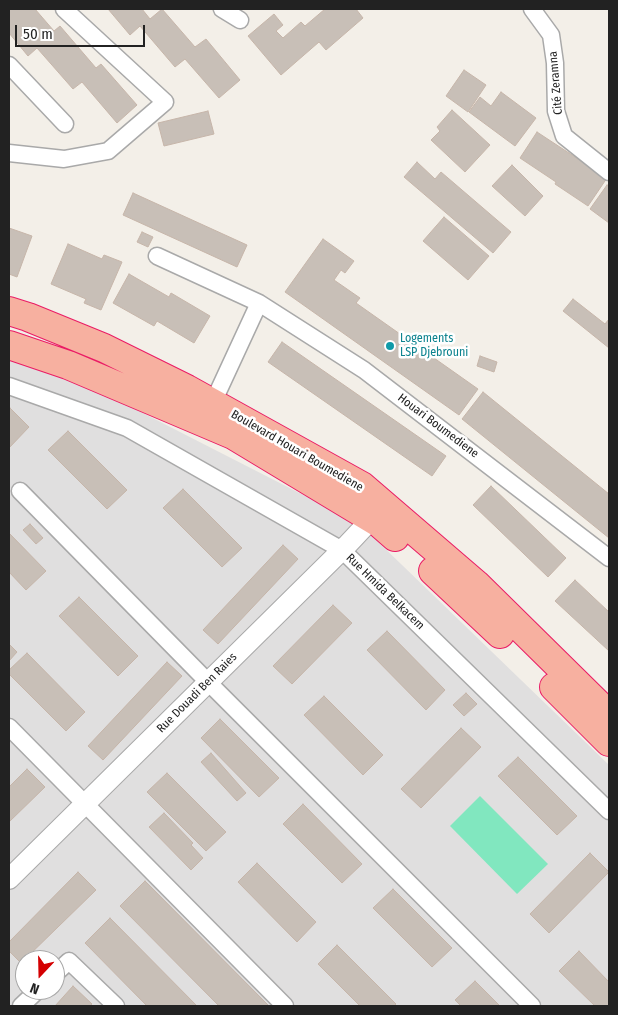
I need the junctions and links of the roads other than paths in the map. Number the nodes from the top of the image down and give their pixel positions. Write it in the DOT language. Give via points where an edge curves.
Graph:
graph roads {
  1 [pos="64,9"];
  2 [pos="222,9"];
  3 [pos="532,9"];
  4 [pos="240,20"];
  5 [pos="9,65"];
  6 [pos="65,124"];
  7 [pos="9,153"];
  8 [pos="609,172"];
  9 [pos="157,256"];
  10 [pos="260,303"];
  11 [pos="9,311"];
  12 [pos="9,345"];
  13 [pos="9,386"];
  14 [pos="209,413"];
  15 [pos="20,491"];
  16 [pos="378,512"];
  17 [pos="342,550"];
  18 [pos="609,558"];
  19 [pos="208,682"];
  20 [pos="609,715"];
  21 [pos="9,727"];
  22 [pos="609,742"];
  23 [pos="85,804"];
  24 [pos="609,811"];
  25 [pos="9,879"];
  26 [pos="65,965"];
  27 [pos="116,1006"];
  28 [pos="285,1006"];
  29 [pos="532,1006"];
  1 -- 7 [label="street" via="165,102 108,152 64,159"];
  2 -- 4 [label="street"];
  3 -- 8 [label="street, Cité Zeramna" via="551,35 556,111 564,136"];
  5 -- 6 [label="street"];
  9 -- 10 [label="street, Houari Boumediene"];
  10 -- 14 [label="street"];
  10 -- 18 [label="street, Houari Boumediene" via="364,370"];
  11 -- 14 [label="highway, Boulevard Houari Boumediene" via="104,348"];
  12 -- 14 [label="highway, Boulevard Houari Boumediene"];
  13 -- 17 [label="street, Rue Hmida Belkacem" via="128,428"];
  14 -- 16 [label="highway, Boulevard Houari Boumediene" via="362,486"];
  15 -- 19 [label="street"];
  16 -- 17 [label="street, Rue Douadi Ben Raies"];
  16 -- 20 [label="highway, Boulevard Houari Boumediene" via="476,584"];
  16 -- 22 [label="highway, Boulevard Houari Boumediene" via="379,523 452,588"];
  17 -- 19 [label="street, Rue Douadi Ben Raies"];
  17 -- 24 [label="street, Rue Hmida Belkacem"];
  19 -- 23 [label="street, Rue Douadi Ben Raies"];
  19 -- 29 [label="street"];
  21 -- 23 [label="street"];
  23 -- 25 [label="street, Rue Douadi Ben Raies"];
  23 -- 28 [label="street"];
  26 -- 27 [label="street" via="69,961"];
}
